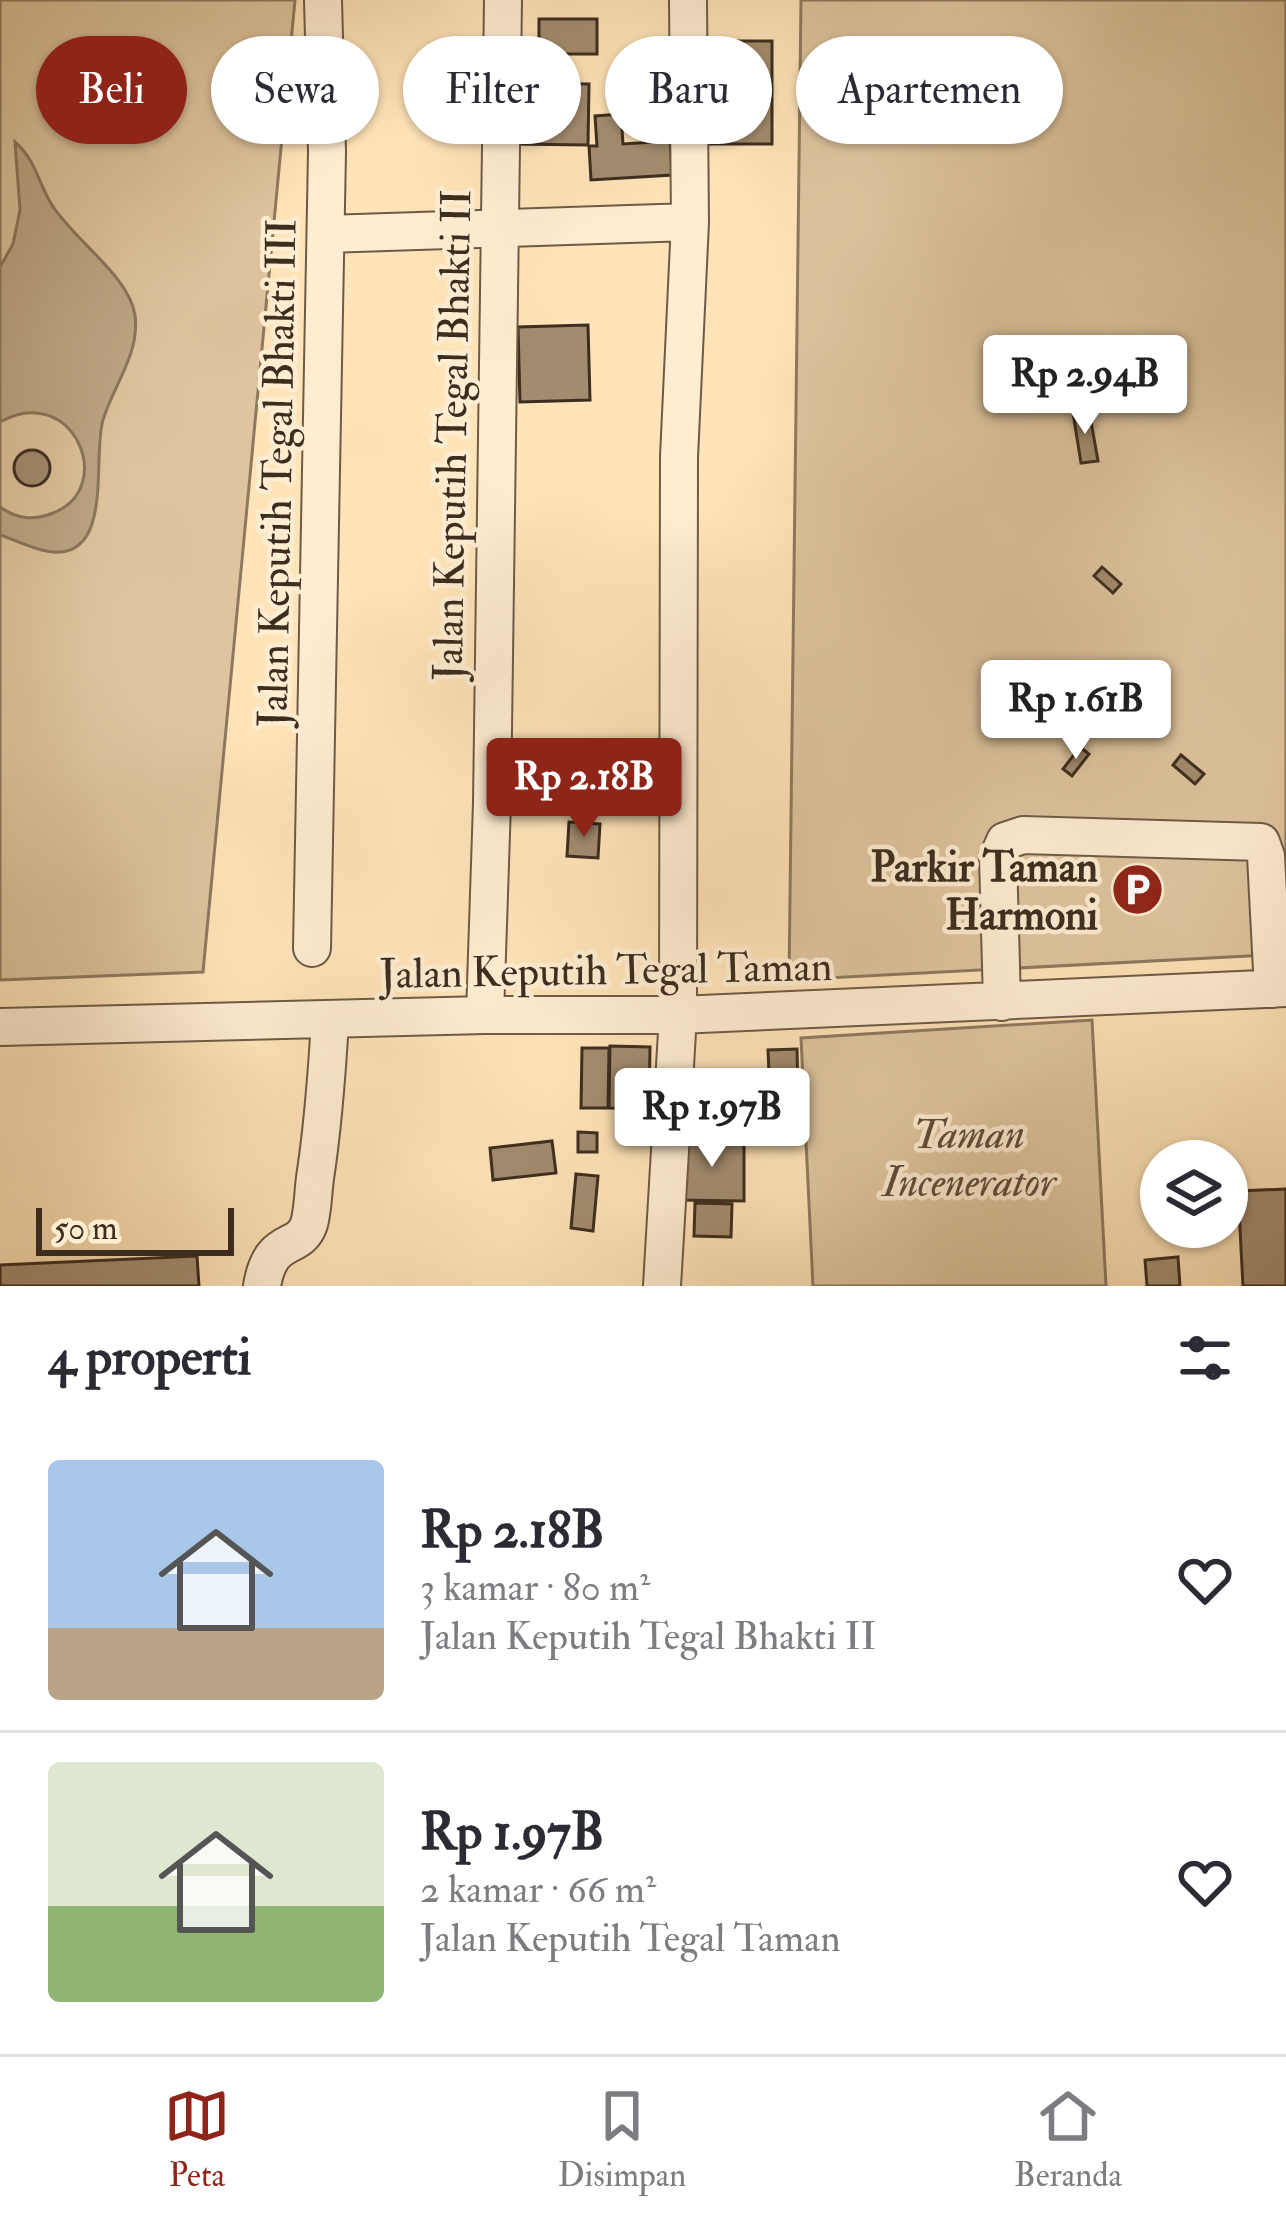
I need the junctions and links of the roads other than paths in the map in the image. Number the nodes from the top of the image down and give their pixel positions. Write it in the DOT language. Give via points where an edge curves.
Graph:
graph roads {
  1 [pos="323,0"];
  2 [pos="503,0"];
  3 [pos="688,0"];
  4 [pos="690,222"];
  5 [pos="499,227"];
  6 [pos="326,234"];
  7 [pos="313,948"];
  8 [pos="1280,988"];
  9 [pos="1002,1002"];
  10 [pos="485,1015"];
  11 [pos="678,1015"];
  12 [pos="330,1020"];
  13 [pos="0,1027"];
  14 [pos="262,1286"];
  15 [pos="662,1286"];
  1 -- 6 [label="street, Jalan Keputih Tegal Bhakti III"];
  2 -- 5 [label="street, Jalan Keputih Tegal Bhakti II"];
  3 -- 4 [label="street"];
  4 -- 5 [label="street"];
  4 -- 11 [label="street" via="679,457"];
  5 -- 6 [label="street"];
  5 -- 10 [label="street, Jalan Keputih Tegal Bhakti II"];
  6 -- 7 [label="street, Jalan Keputih Tegal Bhakti III"];
  8 -- 9 [label="street, Jalan Keputih Tegal Taman"];
  8 -- 9 [label="street" via="1261,842 1023,836 1005,841 998,857"];
  9 -- 11 [label="street, Jalan Keputih Tegal Taman"];
  10 -- 11 [label="street, Jalan Keputih Tegal Taman"];
  10 -- 12 [label="street, Jalan Keputih Tegal Taman"];
  11 -- 15 [label="street"];
  12 -- 13 [label="street, Jalan Keputih Tegal Taman"];
  12 -- 14 [label="street" via="310,1221 303,1236 274,1251"];
}
